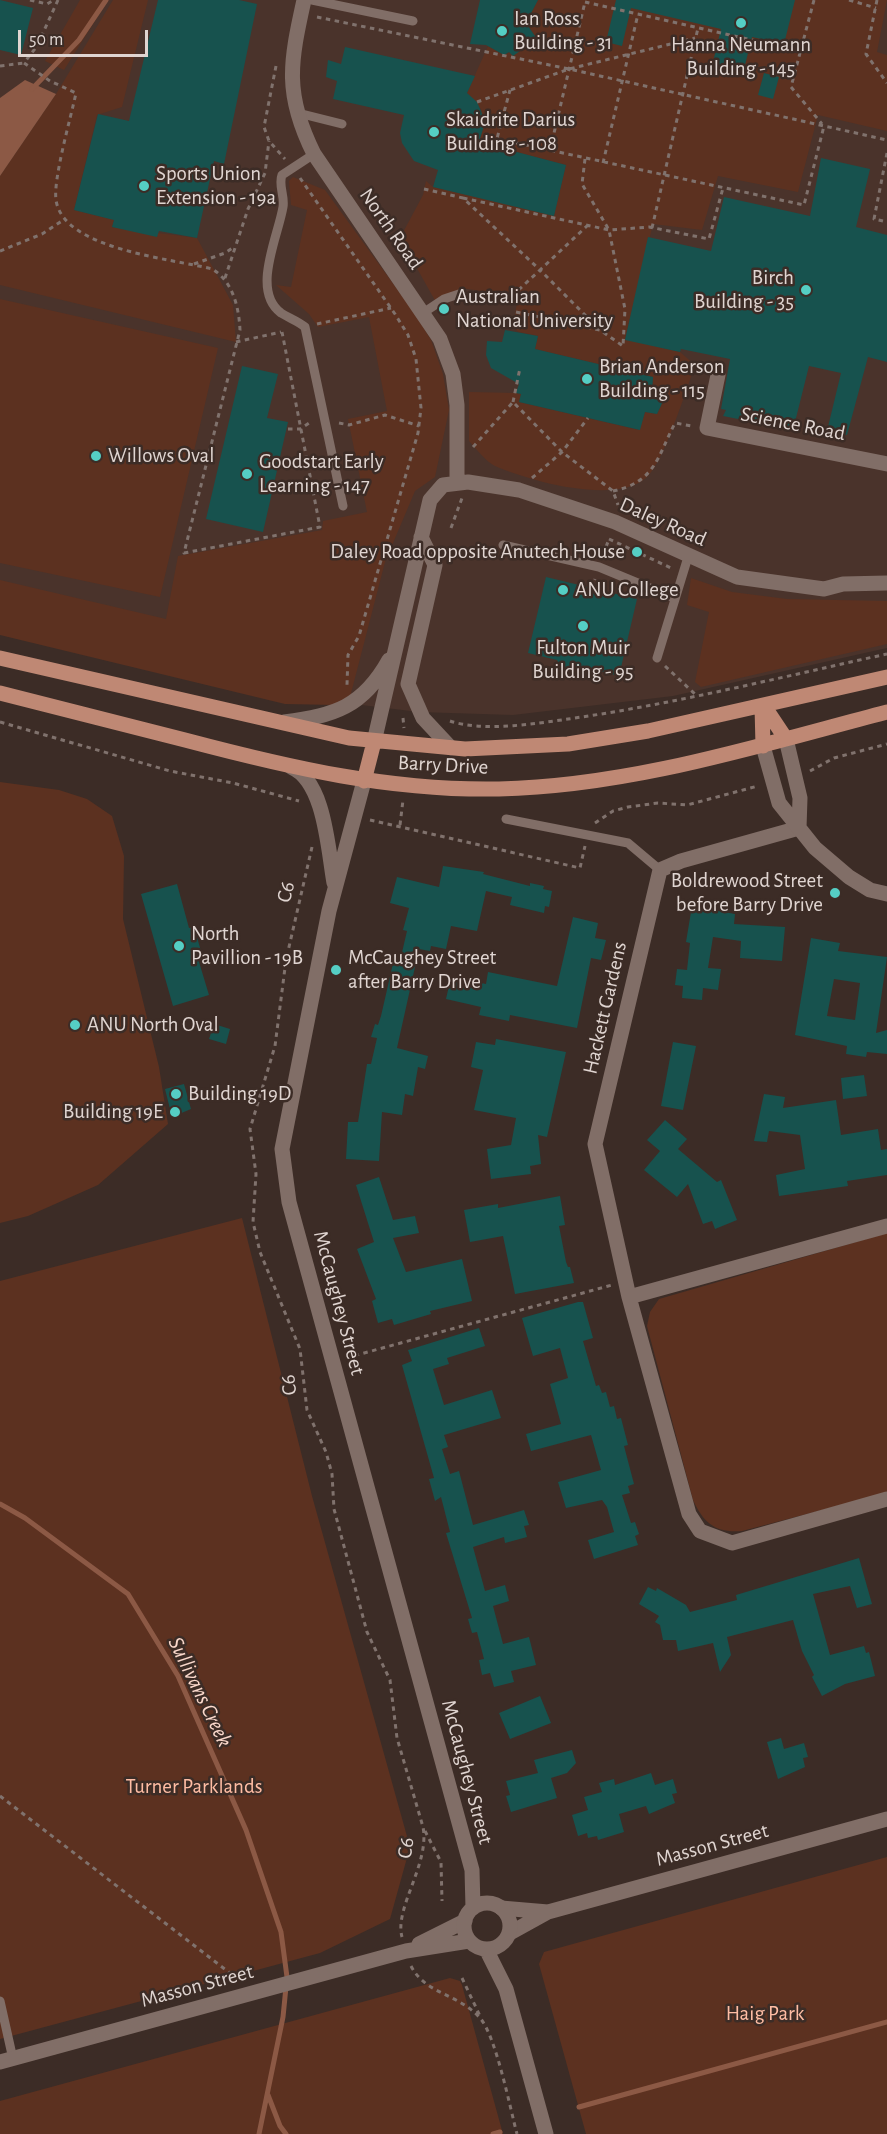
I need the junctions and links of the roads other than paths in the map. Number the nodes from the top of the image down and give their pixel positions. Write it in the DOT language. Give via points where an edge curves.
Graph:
graph roads {
  1 [pos="312,0"];
  2 [pos="302,7"];
  3 [pos="413,21"];
  4 [pos="298,113"];
  5 [pos="342,124"];
  6 [pos="314,154"];
  7 [pos="459,294"];
  8 [pos="423,313"];
  9 [pos="718,375"];
  10 [pos="887,464"];
  11 [pos="462,482"];
  12 [pos="343,506"];
  13 [pos="421,537"];
  14 [pos="503,546"];
  15 [pos="688,557"];
  16 [pos="887,583"];
  17 [pos="674,598"];
  18 [pos="396,647"];
  19 [pos="0,658"];
  20 [pos="657,658"];
  21 [pos="887,677"];
  22 [pos="0,693"];
  23 [pos="763,706"];
  24 [pos="887,712"];
  25 [pos="275,723"];
  26 [pos="786,739"];
  27 [pos="375,742"];
  28 [pos="763,746"];
  29 [pos="451,748"];
  30 [pos="291,767"];
  31 [pos="364,782"];
  32 [pos="506,819"];
  33 [pos="799,828"];
  34 [pos="660,870"];
  35 [pos="335,886"];
  36 [pos="887,894"];
  37 [pos="887,1226"];
  38 [pos="629,1297"];
  39 [pos="886,1502"];
  40 [pos="887,1819"];
  41 [pos="472,1870"];
  42 [pos="496,1906"];
  43 [pos="548,1912"];
  44 [pos="469,1915"];
  45 [pos="506,1938"];
  46 [pos="469,1941"];
  47 [pos="486,1949"];
  48 [pos="406,1952"];
  49 [pos="506,1989"];
  50 [pos="0,2001"];
  51 [pos="6,2061"];
  52 [pos="546,2134"];
  1 -- 3 [label="lane"];
  2 -- 4 [label="street, North Road" via="292,54"];
  4 -- 5 [label="lane"];
  4 -- 6 [label="street, North Road"];
  6 -- 8 [label="street, North Road"];
  6 -- 12 [label="lane" via="280,180 284,204 265,283 268,298 280,312 305,327"];
  7 -- 8 [label="lane"];
  8 -- 11 [label="street, North Road" via="440,339 453,374 456,466"];
  9 -- 10 [label="street, Science Road" via="707,428"];
  11 -- 13 [label="street" via="443,485 430,500"];
  11 -- 15 [label="street, Daley Road" via="519,490 615,522"];
  13 -- 18 [label="street"];
  13 -- 29 [label="street" via="435,564 408,684 423,718"];
  14 -- 17 [label="lane" via="599,567"];
  15 -- 16 [label="street, Daley Road" via="737,577 780,585 824,589 843,584"];
  15 -- 17 [label="lane"];
  17 -- 20 [label="lane"];
  18 -- 25 [label="street" via="375,682 346,708 319,717"];
  18 -- 27 [label="street"];
  19 -- 25 [label="main road, Barry Drive"];
  21 -- 23 [label="main road, Barry Drive"];
  22 -- 30 [label="main road, Barry Drive"];
  23 -- 26 [label="main road"];
  23 -- 28 [label="main road"];
  23 -- 29 [label="main road, Barry Drive" via="568,744"];
  24 -- 26 [label="main road, Barry Drive"];
  25 -- 27 [label="main road, Barry Drive"];
  26 -- 28 [label="main road, Barry Drive"];
  26 -- 33 [label="street" via="800,798"];
  27 -- 29 [label="main road, Barry Drive"];
  27 -- 31 [label="main road, McCaughey Street"];
  28 -- 31 [label="main road, Barry Drive" via="646,773 538,787 455,789"];
  28 -- 33 [label="street" via="779,803"];
  30 -- 31 [label="main road, Barry Drive"];
  30 -- 35 [label="street" via="303,775 316,796"];
  31 -- 35 [label="street, McCaughey Street"];
  32 -- 34 [label="lane" via="628,843"];
  33 -- 34 [label="street"];
  33 -- 36 [label="street" via="849,877 870,890"];
  34 -- 38 [label="street, Hackett Gardens" via="595,1144"];
  35 -- 41 [label="street, McCaughey Street" via="282,1149 288,1192"];
  37 -- 38 [label="street"];
  38 -- 39 [label="street, Hackett Gardens" via="689,1514 700,1531 732,1543"];
  40 -- 43 [label="street, Masson Street"];
  41 -- 42 [label="street, McCaughey Street"];
  41 -- 44 [label="street, McCaughey Street"];
  42 -- 43 [label="street, Masson Street"];
  42 -- 44 [label="street"];
  42 -- 45 [label="street" via="509,1919"];
  43 -- 45 [label="street, Masson Street"];
  44 -- 46 [label="street" via="464,1928"];
  44 -- 48 [label="street, Masson Street"];
  45 -- 47 [label="street"];
  45 -- 49 [label="street"];
  46 -- 47 [label="street"];
  46 -- 48 [label="street, Masson Street"];
  47 -- 49 [label="street"];
  48 -- 51 [label="street, Masson Street"];
  49 -- 52 [label="street"];
  50 -- 51 [label="lane"];
}
